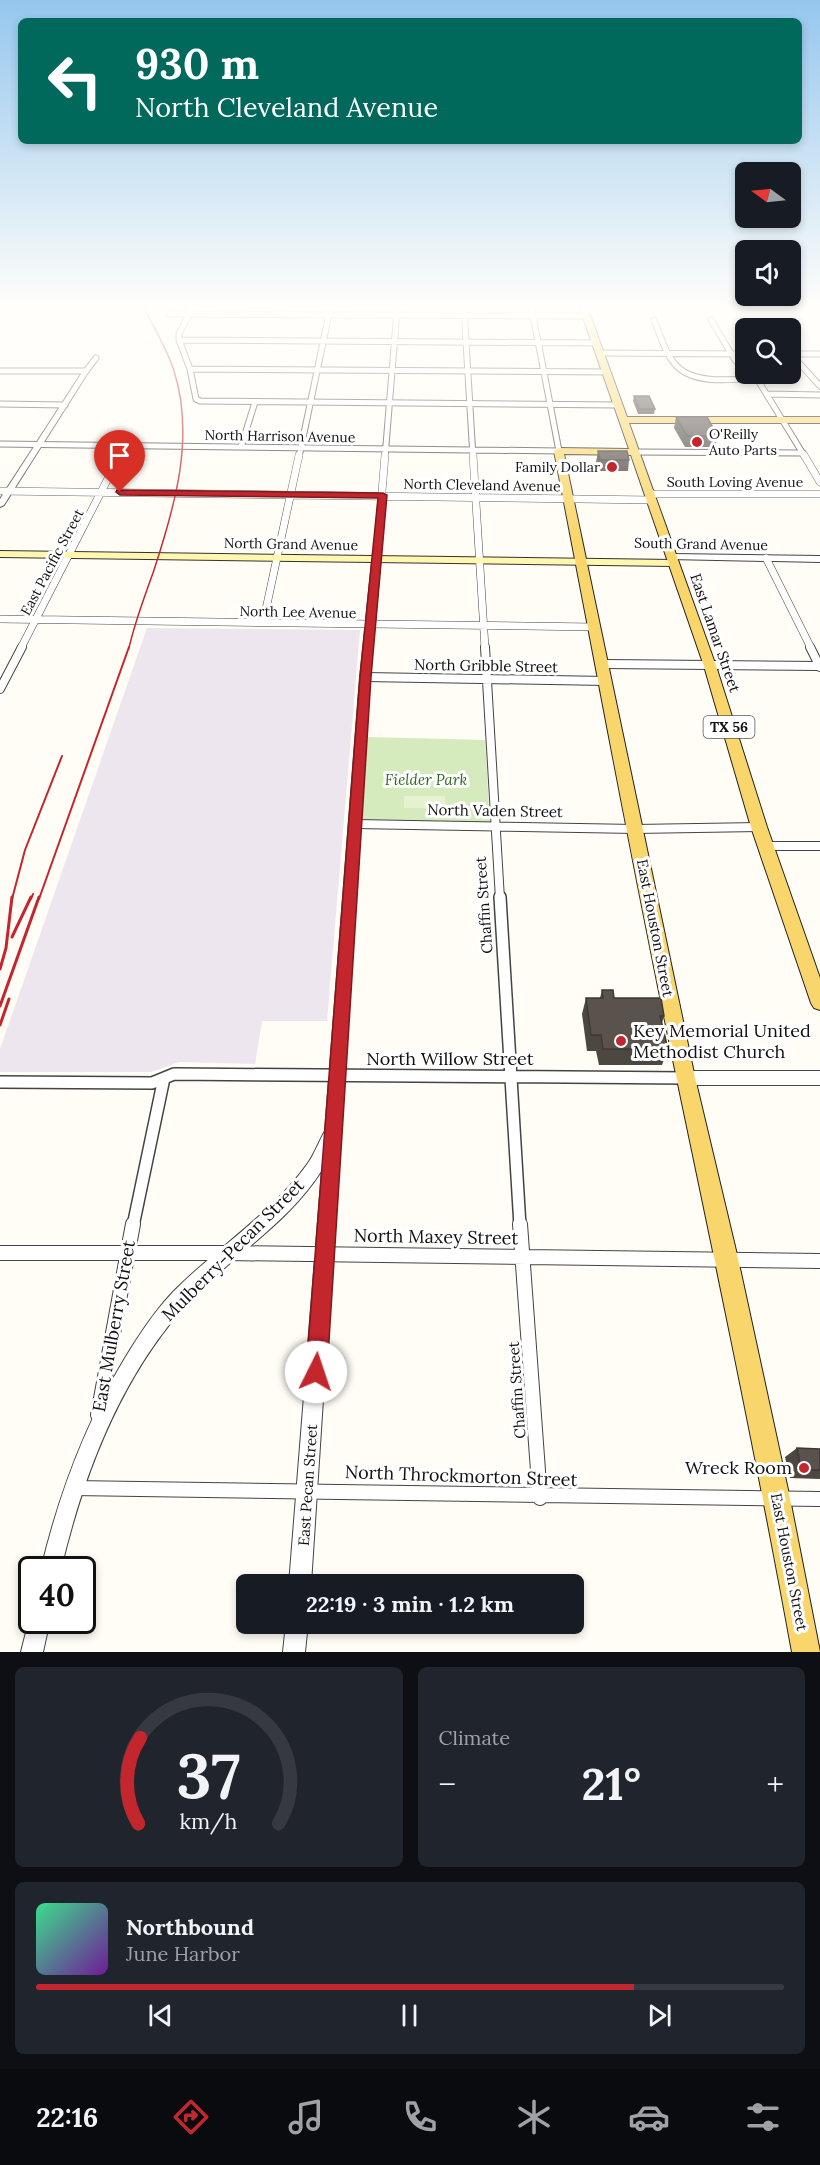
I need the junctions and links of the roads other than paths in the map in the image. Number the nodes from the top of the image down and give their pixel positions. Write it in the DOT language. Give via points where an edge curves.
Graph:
graph roads {
  1 [pos="77,386"];
  2 [pos="194,386"];
  3 [pos="313,386"];
  4 [pos="391,386"];
  5 [pos="468,386"];
  6 [pos="547,386"];
  7 [pos="611,386"];
  8 [pos="761,386"];
  9 [pos="767,394"];
  10 [pos="820,395"];
  11 [pos="255,402"];
  12 [pos="310,402"];
  13 [pos="389,403"];
  14 [pos="469,404"];
  15 [pos="0,405"];
  16 [pos="65,405"];
  17 [pos="551,405"];
  18 [pos="618,405"];
  19 [pos="624,420"];
  20 [pos="782,420"];
  21 [pos="820,420"];
  22 [pos="0,444"];
  23 [pos="39,444"];
  24 [pos="124,445"];
  25 [pos="633,446"];
  26 [pos="241,447"];
  27 [pos="301,448"];
  28 [pos="386,449"];
  29 [pos="474,450"];
  30 [pos="559,451"];
  31 [pos="803,453"];
  32 [pos="820,482"];
  33 [pos="0,491"];
  34 [pos="9,491"];
  35 [pos="101,492"];
  36 [pos="290,494"];
  37 [pos="820,494"];
  38 [pos="383,495"];
  39 [pos="476,496"];
  40 [pos="651,497"];
  41 [pos="569,498"];
  42 [pos="0,505"];
  43 [pos="0,549"];
  44 [pos="70,552"];
  45 [pos="0,554"];
  46 [pos="277,554"];
  47 [pos="377,556"];
  48 [pos="479,557"];
  49 [pos="582,559"];
  50 [pos="673,560"];
  51 [pos="767,560"];
  52 [pos="820,561"];
  53 [pos="0,619"];
  54 [pos="35,620"];
  55 [pos="263,623"];
  56 [pos="370,625"];
  57 [pos="483,626"];
  58 [pos="595,627"];
  59 [pos="710,666"];
  60 [pos="820,666"];
  61 [pos="605,672"];
  62 [pos="365,677"];
  63 [pos="486,679"];
  64 [pos="0,689"];
  65 [pos="355,824"];
  66 [pos="494,826"];
  67 [pos="759,827"];
  68 [pos="635,829"];
  69 [pos="767,846"];
  70 [pos="820,846"];
  71 [pos="820,1003"];
  72 [pos="337,1077"];
  73 [pos="164,1078"];
  74 [pos="511,1078"];
  75 [pos="686,1078"];
  76 [pos="820,1078"];
  77 [pos="0,1082"];
  78 [pos="333,1132"];
  79 [pos="127,1252"];
  80 [pos="0,1253"];
  81 [pos="227,1253"];
  82 [pos="324,1254"];
  83 [pos="522,1256"];
  84 [pos="727,1259"];
  85 [pos="820,1261"];
  86 [pos="96,1429"];
  87 [pos="72,1488"];
  88 [pos="309,1491"];
  89 [pos="540,1498"];
  90 [pos="777,1499"];
  91 [pos="820,1499"];
  92 [pos="54,1556"];
  93 [pos="301,1574"];
  94 [pos="36,1634"];
  95 [pos="296,1634"];
  96 [pos="32,1652"];
  97 [pos="294,1652"];
  98 [pos="806,1652"];
  1 -- 16 [label="street"];
  2 -- 11 [label="street" via="198,400"];
  3 -- 12 [label="street"];
  4 -- 13 [label="street, East Pecan Street"];
  5 -- 14 [label="street, Chaffin Street"];
  6 -- 17 [label="street, East Houston Street"];
  7 -- 18 [label="main road, East Lamar Street / TX 56"];
  8 -- 9 [label="street"];
  9 -- 10 [label="street"];
  9 -- 20 [label="street"];
  11 -- 12 [label="street"];
  11 -- 26 [label="street"];
  12 -- 13 [label="street"];
  12 -- 27 [label="street"];
  13 -- 14 [label="street"];
  13 -- 28 [label="street, East Pecan Street"];
  14 -- 17 [label="street"];
  14 -- 29 [label="street, Chaffin Street"];
  15 -- 16 [label="street"];
  16 -- 23 [label="street"];
  17 -- 18 [label="street"];
  17 -- 30 [label="street, East Houston Street"];
  18 -- 19 [label="main road, East Lamar Street / TX 56"];
  19 -- 20 [label="main road"];
  19 -- 25 [label="main road, East Lamar Street / TX 56"];
  20 -- 21 [label="main road"];
  20 -- 31 [label="street"];
  22 -- 23 [label="street, North Harrison Avenue"];
  23 -- 24 [label="street, North Harrison Avenue"];
  23 -- 34 [label="street"];
  24 -- 26 [label="street, North Harrison Avenue"];
  24 -- 35 [label="street, East Pacific Street"];
  25 -- 30 [label="main road" via="614,452"];
  25 -- 31 [label="street"];
  25 -- 40 [label="main road, East Lamar Street / TX 56"];
  26 -- 27 [label="street, North Harrison Avenue"];
  27 -- 28 [label="street, North Harrison Avenue"];
  27 -- 36 [label="street"];
  28 -- 29 [label="street, North Harrison Avenue"];
  28 -- 38 [label="street, East Pecan Street"];
  29 -- 30 [label="street, North Harrison Avenue"];
  29 -- 39 [label="street, Chaffin Street"];
  30 -- 41 [label="main road, East Houston Street"];
  31 -- 32 [label="street"];
  33 -- 34 [label="street, North Cleveland Avenue"];
  34 -- 35 [label="street, North Cleveland Avenue"];
  34 -- 42 [label="street"];
  35 -- 36 [label="street, North Cleveland Avenue"];
  35 -- 44 [label="street, East Pacific Street"];
  36 -- 38 [label="street, North Cleveland Avenue"];
  36 -- 46 [label="street"];
  37 -- 40 [label="street, South Loving Avenue"];
  38 -- 39 [label="street, North Cleveland Avenue"];
  38 -- 47 [label="street, East Pecan Street"];
  39 -- 41 [label="street, North Cleveland Avenue"];
  39 -- 48 [label="street, Chaffin Street"];
  40 -- 41 [label="street, South Loving Avenue"];
  40 -- 50 [label="main road, East Lamar Street / TX 56"];
  41 -- 49 [label="main road, East Houston Street"];
  43 -- 44 [label="main road, North Grand Avenue"];
  44 -- 45 [label="main road, North Grand Avenue"];
  44 -- 46 [label="main road, North Grand Avenue"];
  44 -- 54 [label="street, East Pacific Street"];
  46 -- 47 [label="main road, North Grand Avenue"];
  46 -- 55 [label="street"];
  47 -- 48 [label="main road, North Grand Avenue"];
  47 -- 56 [label="street, East Pecan Street"];
  48 -- 49 [label="main road, North Grand Avenue"];
  48 -- 57 [label="street, Chaffin Street"];
  49 -- 50 [label="main road, South Grand Avenue"];
  49 -- 58 [label="main road, East Houston Street"];
  50 -- 51 [label="street, South Grand Avenue"];
  50 -- 59 [label="main road, East Lamar Street / TX 56"];
  51 -- 52 [label="street, South Grand Avenue"];
  51 -- 60 [label="street"];
  53 -- 54 [label="street, North Lee Avenue"];
  54 -- 55 [label="street, North Lee Avenue"];
  54 -- 64 [label="street, East Pacific Street"];
  55 -- 56 [label="street, North Lee Avenue"];
  56 -- 57 [label="street, North Lee Avenue"];
  56 -- 62 [label="street, East Pecan Street"];
  57 -- 58 [label="street, North Lee Avenue"];
  57 -- 63 [label="street, Chaffin Street"];
  58 -- 61 [label="main road, East Houston Street"];
  59 -- 60 [label="street, North Gribble Street"];
  59 -- 61 [label="street, North Gribble Street"];
  59 -- 67 [label="main road, East Lamar Street / TX 56"];
  61 -- 63 [label="street, North Gribble Street"];
  61 -- 68 [label="main road, East Houston Street"];
  62 -- 63 [label="street, North Gribble Street"];
  62 -- 65 [label="street, East Pecan Street"];
  63 -- 66 [label="street, Chaffin Street"];
  65 -- 66 [label="street, North Vaden Street"];
  65 -- 72 [label="street, East Pecan Street"];
  66 -- 68 [label="street, North Vaden Street"];
  66 -- 74 [label="street, Chaffin Street"];
  67 -- 68 [label="street, North Vaden Street"];
  67 -- 69 [label="main road, East Lamar Street / TX 56"];
  68 -- 75 [label="main road, East Houston Street"];
  69 -- 70 [label="street"];
  69 -- 71 [label="main road, East Lamar Street / TX 56"];
  72 -- 73 [label="street, North Willow Street" via="174,1074"];
  72 -- 74 [label="street, North Willow Street"];
  72 -- 78 [label="street, East Pecan Street"];
  73 -- 77 [label="street, North Willow Street" via="152,1083"];
  73 -- 79 [label="street, East Mulberry Street"];
  74 -- 75 [label="street, North Willow Street"];
  74 -- 83 [label="street, Chaffin Street"];
  75 -- 76 [label="street"];
  75 -- 84 [label="main road, East Houston Street"];
  78 -- 81 [label="street, Mulberry-Pecan Street" via="313,1170 287,1200"];
  78 -- 82 [label="street, East Pecan Street"];
  79 -- 80 [label="street, North Maxey Street"];
  79 -- 81 [label="street, North Maxey Street"];
  79 -- 86 [label="street, East Mulberry Street"];
  81 -- 82 [label="street, North Maxey Street"];
  81 -- 86 [label="street, Mulberry-Pecan Street" via="162,1318"];
  82 -- 83 [label="street, North Maxey Street"];
  82 -- 88 [label="street, East Pecan Street"];
  83 -- 84 [label="street, North Maxey Street"];
  83 -- 89 [label="street, Chaffin Street"];
  84 -- 85 [label="street, North Maxey Street"];
  84 -- 90 [label="main road, East Houston Street"];
  86 -- 87 [label="street, East Mulberry Street"];
  87 -- 88 [label="street, North Throckmorton Street"];
  87 -- 92 [label="street, East Mulberry Street"];
  88 -- 89 [label="street, North Throckmorton Street"];
  88 -- 93 [label="street, East Pecan Street"];
  89 -- 90 [label="street, North Throckmorton Street"];
  90 -- 91 [label="street, North Throckmorton Street"];
  90 -- 98 [label="main road, East Houston Street"];
  94 -- 96 [label="street"];
  95 -- 97 [label="street"];
}
